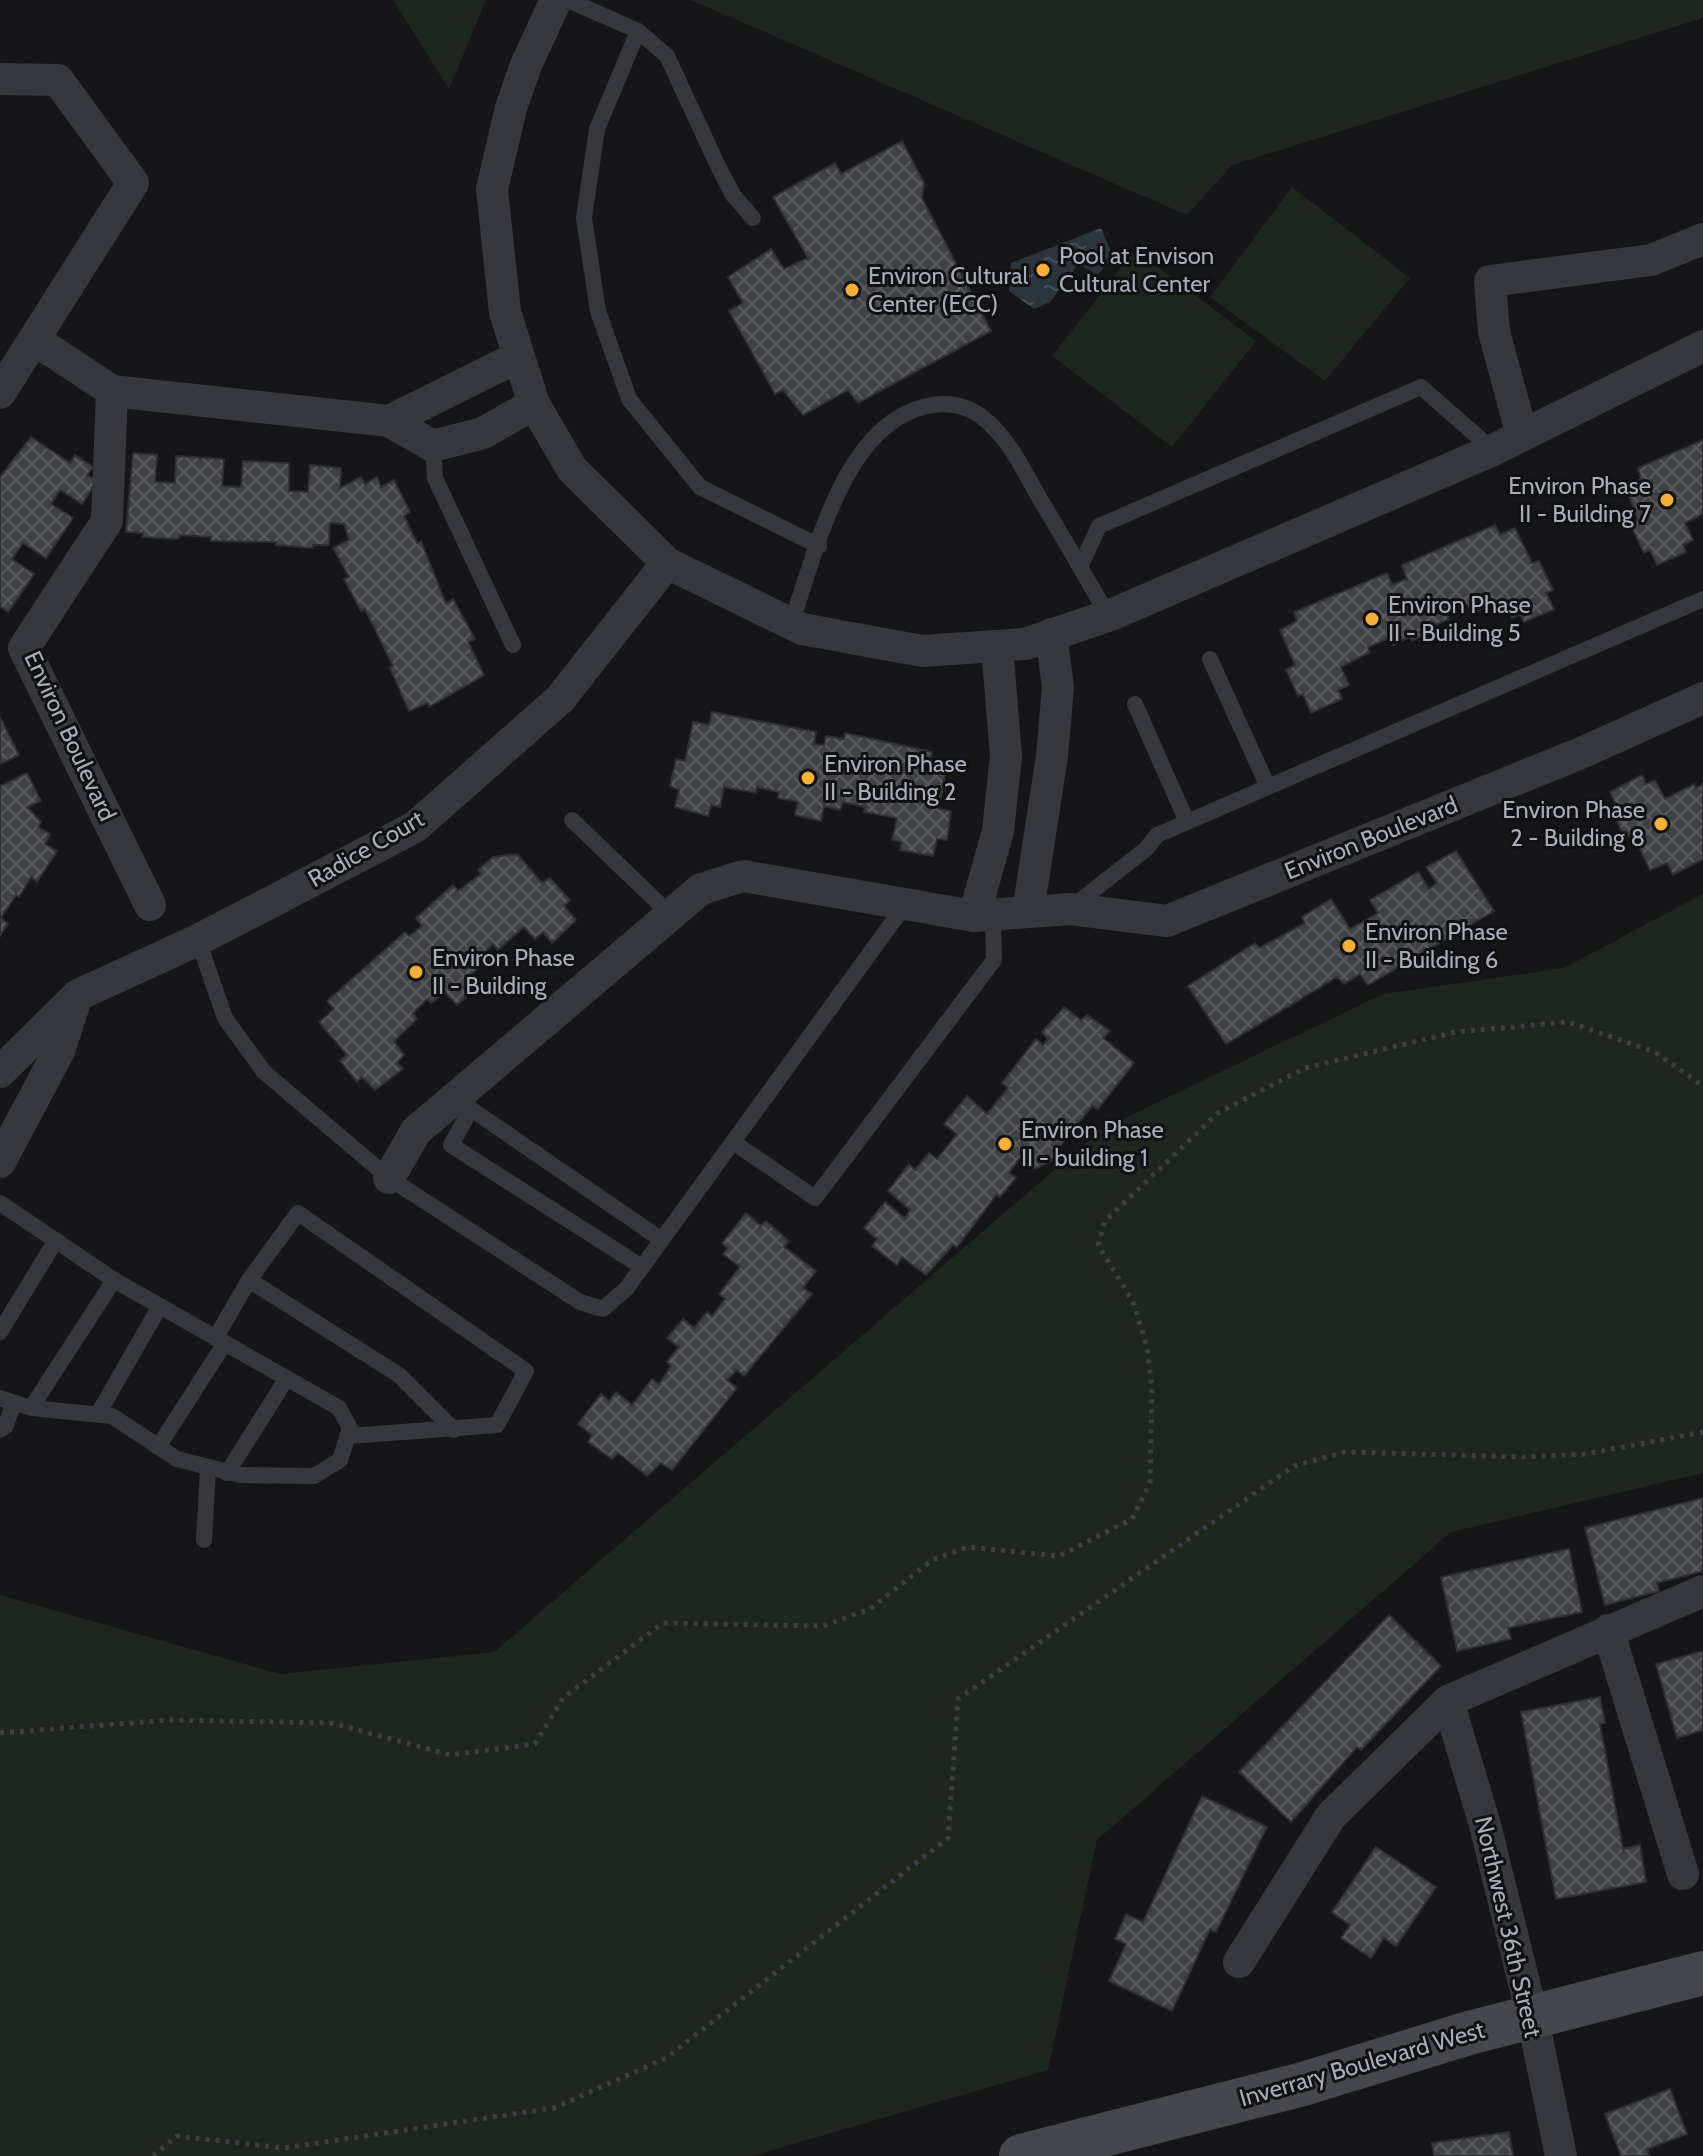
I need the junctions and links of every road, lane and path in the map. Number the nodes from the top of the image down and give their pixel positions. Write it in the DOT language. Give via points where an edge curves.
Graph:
graph roads {
  1 [pos="556,0"];
  2 [pos="568,0"];
  3 [pos="638,31"];
  4 [pos="0,79"];
  5 [pos="753,218"];
  6 [pos="1703,239"];
  7 [pos="35,340"];
  8 [pos="1703,346"];
  9 [pos="518,357"];
  10 [pos="112,391"];
  11 [pos="0,393"];
  12 [pos="534,404"];
  13 [pos="389,421"];
  14 [pos="1522,435"];
  15 [pos="433,446"];
  16 [pos="1493,450"];
  17 [pos="819,546"];
  18 [pos="667,563"];
  19 [pos="1080,567"];
  20 [pos="1703,599"];
  21 [pos="1108,615"];
  22 [pos="791,624"];
  23 [pos="1051,634"];
  24 [pos="513,645"];
  25 [pos="997,646"];
  26 [pos="1210,659"];
  27 [pos="1703,698"];
  28 [pos="1135,704"];
  29 [pos="1268,787"];
  30 [pos="572,820"];
  31 [pos="1187,822"];
  32 [pos="150,905"];
  33 [pos="905,905"];
  34 [pos="1070,909"];
  35 [pos="1028,912"];
  36 [pos="671,915"];
  37 [pos="984,916"];
  38 [pos="198,940"];
  39 [pos="78,995"];
  40 [pos="0,1072"];
  41 [pos="1703,1086"];
  42 [pos="733,1142"];
  43 [pos="0,1162"];
  44 [pos="389,1178"];
  45 [pos="0,1203"];
  46 [pos="56,1240"];
  47 [pos="662,1240"];
  48 [pos="642,1267"];
  49 [pos="114,1280"];
  50 [pos="249,1280"];
  51 [pos="160,1306"];
  52 [pos="0,1332"];
  53 [pos="220,1340"];
  54 [pos="287,1378"];
  55 [pos="7,1400"];
  56 [pos="31,1408"];
  57 [pos="98,1414"];
  58 [pos="0,1430"];
  59 [pos="454,1430"];
  60 [pos="1703,1432"];
  61 [pos="349,1436"];
  62 [pos="158,1447"];
  63 [pos="208,1469"];
  64 [pos="227,1473"];
  65 [pos="204,1540"];
  66 [pos="1703,1591"];
  67 [pos="1608,1630"];
  68 [pos="1448,1701"];
  69 [pos="0,1733"];
  70 [pos="1683,1874"];
  71 [pos="1239,1962"];
  72 [pos="1703,1973"];
  73 [pos="1532,2015"];
  74 [pos="1071,2150"];
  75 [pos="153,2156"];
  76 [pos="1021,2156"];
  77 [pos="1561,2156"];
  1 -- 9 [label="street" via="521,79 492,189 505,312"];
  2 -- 3 [label="lane"];
  3 -- 5 [label="lane" via="667,56 733,195"];
  3 -- 17 [label="lane" via="597,129 584,218 598,311 608,340 629,399 700,487"];
  4 -- 7 [label="street" via="58,80 133,183"];
  6 -- 14 [label="street" via="1651,260 1490,281 1494,332"];
  7 -- 10 [label="street"];
  7 -- 11 [label="street"];
  8 -- 14 [label="street"];
  9 -- 12 [label="street"];
  9 -- 13 [label="street"];
  10 -- 13 [label="street"];
  10 -- 32 [label="street, Environ Boulevard" via="107,521 24,648"];
  12 -- 15 [label="street" via="483,433"];
  12 -- 18 [label="street" via="572,469"];
  13 -- 15 [label="street"];
  14 -- 16 [label="street"];
  15 -- 24 [label="lane" via="435,478"];
  16 -- 19 [label="lane" via="1421,387 1099,526"];
  16 -- 21 [label="street"];
  17 -- 19 [label="lane" via="836,495 883,426 910,410 944,402 968,408 989,422"];
  17 -- 22 [label="lane"];
  18 -- 22 [label="street"];
  18 -- 38 [label="street, Radice Court" via="560,699 415,827"];
  19 -- 21 [label="lane"];
  20 -- 29 [label="lane"];
  21 -- 23 [label="street"];
  22 -- 25 [label="street" via="922,651"];
  23 -- 25 [label="street" via="1025,644"];
  23 -- 35 [label="street" via="1056,714"];
  25 -- 37 [label="street" via="1006,756"];
  26 -- 29 [label="lane"];
  27 -- 34 [label="street, Environ Boulevard" via="1167,921"];
  28 -- 31 [label="lane"];
  29 -- 31 [label="lane"];
  30 -- 36 [label="lane"];
  31 -- 34 [label="lane" via="1157,835"];
  33 -- 36 [label="street, Environ Boulevard" via="743,876 701,889"];
  33 -- 37 [label="street, Environ Boulevard"];
  33 -- 42 [label="lane"];
  34 -- 35 [label="street, Environ Boulevard"];
  35 -- 37 [label="street, Environ Boulevard"];
  36 -- 44 [label="street, Environ Boulevard" via="416,1131"];
  37 -- 42 [label="lane" via="994,960 815,1198"];
  38 -- 39 [label="street, Radice Court"];
  38 -- 44 [label="lane" via="225,1018 264,1072"];
  39 -- 40 [label="street, Radice Court"];
  39 -- 43 [label="street" via="59,1051"];
  41 -- 69 [label="path" via="1655,1052 1568,1022 1456,1032 1305,1068 1218,1113 1105,1221 1098,1245 1133,1302 1147,1347 1152,1388 1150,1483 1132,1519 1059,1556 968,1547 932,1560 870,1609 823,1626 663,1623 563,1698 535,1744 450,1755 332,1723 183,1720"];
  42 -- 47 [label="lane"];
  44 -- 48 [label="lane" via="580,1302 603,1309"];
  45 -- 46 [label="lane"];
  46 -- 49 [label="lane"];
  46 -- 52 [label="lane"];
  47 -- 48 [label="lane"];
  47 -- 48 [label="lane" via="471,1109 451,1145"];
  49 -- 51 [label="lane"];
  49 -- 56 [label="lane"];
  50 -- 53 [label="lane"];
  50 -- 59 [label="lane" via="399,1375"];
  50 -- 59 [label="lane" via="298,1213 526,1371 497,1425"];
  51 -- 53 [label="lane"];
  51 -- 57 [label="lane"];
  53 -- 54 [label="lane"];
  53 -- 62 [label="lane"];
  54 -- 61 [label="lane" via="339,1408"];
  54 -- 64 [label="lane"];
  55 -- 56 [label="lane"];
  55 -- 58 [label="lane" via="5,1427"];
  56 -- 57 [label="lane"];
  57 -- 62 [label="lane" via="112,1416"];
  59 -- 61 [label="lane"];
  60 -- 75 [label="path" via="1586,1454 1345,1452 1294,1466 958,1699 948,1838 666,2058 554,2108 284,2148 177,2136"];
  61 -- 64 [label="lane" via="340,1460 314,1476"];
  62 -- 63 [label="lane"];
  63 -- 64 [label="lane"];
  63 -- 65 [label="lane"];
  66 -- 67 [label="street"];
  67 -- 68 [label="street"];
  67 -- 70 [label="street"];
  68 -- 71 [label="street" via="1331,1816"];
  68 -- 73 [label="street, Northwest 36th Street"];
  72 -- 73 [label="street, Inverrary Boulevard West"];
  73 -- 74 [label="street, Inverrary Boulevard West"];
  73 -- 77 [label="street, Northwest 36th Street"];
  74 -- 76 [label="street, Inverrary Boulevard West"];
}
